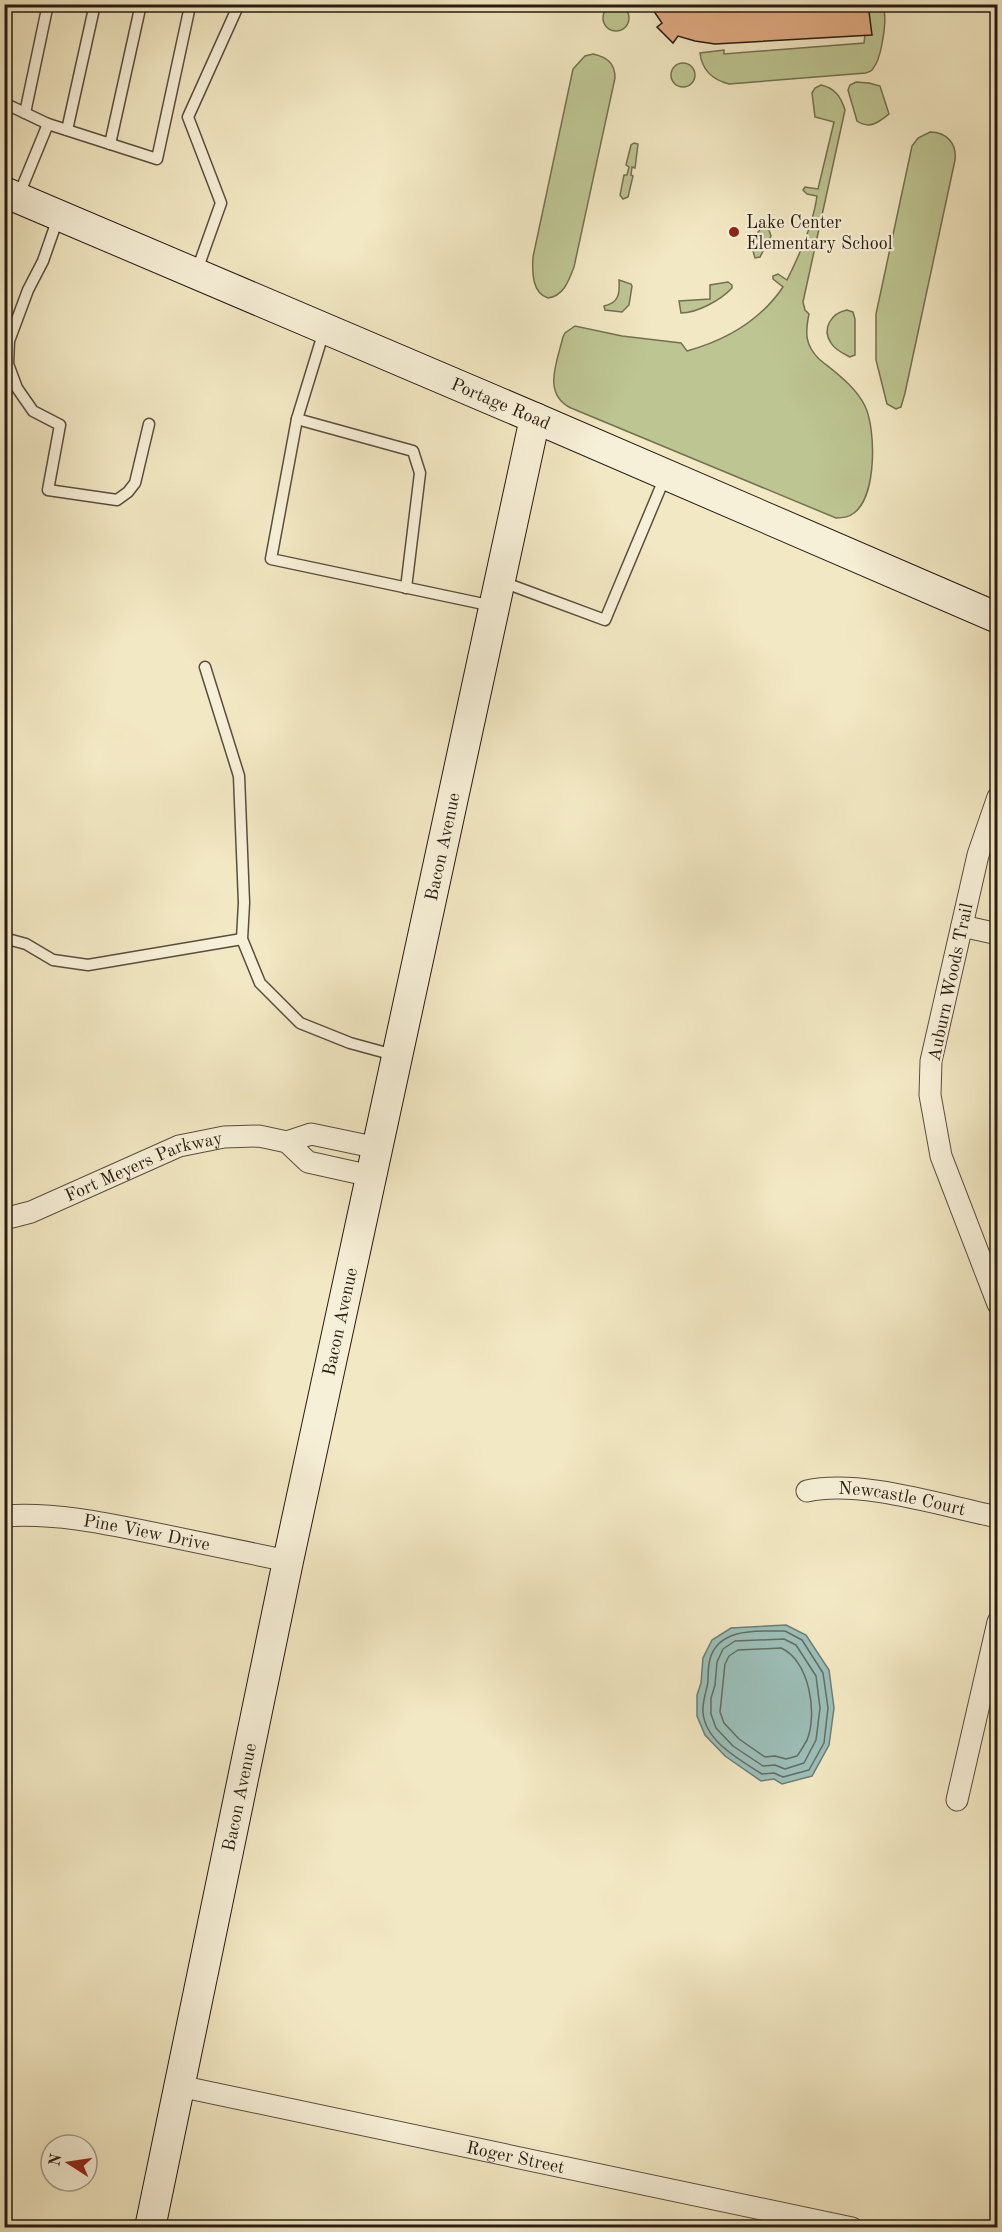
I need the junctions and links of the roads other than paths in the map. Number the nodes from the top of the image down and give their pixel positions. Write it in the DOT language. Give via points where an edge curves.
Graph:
graph roads {
  1 [pos="48,4"];
  2 [pos="95,4"];
  3 [pos="141,4"];
  4 [pos="239,4"];
  5 [pos="189,5"];
  6 [pos="4,103"];
  7 [pos="25,113"];
  8 [pos="48,124"];
  9 [pos="67,130"];
  10 [pos="110,144"];
  11 [pos="11,195"];
  12 [pos="59,214"];
  13 [pos="195,273"];
  14 [pos="325,328"];
  15 [pos="535,418"];
  16 [pos="297,419"];
  17 [pos="149,424"];
  18 [pos="666,474"];
  19 [pos="406,588"];
  20 [pos="497,593"];
  21 [pos="998,618"];
  22 [pos="205,667"];
  23 [pos="998,797"];
  24 [pos="962,926"];
  25 [pos="998,934"];
  26 [pos="4,938"];
  27 [pos="242,939"];
  28 [pos="398,1056"];
  29 [pos="287,1142"];
  30 [pos="374,1162"];
  31 [pos="4,1219"];
  32 [pos="998,1304"];
  33 [pos="807,1491"];
  34 [pos="4,1516"];
  35 [pos="998,1517"];
  36 [pos="288,1561"];
  37 [pos="998,1622"];
  38 [pos="957,1800"];
  39 [pos="179,2086"];
  40 [pos="839,2226"];
  41 [pos="150,2228"];
  1 -- 7 [label="lane"];
  2 -- 9 [label="lane"];
  3 -- 10 [label="lane"];
  4 -- 13 [label="lane" via="188,117 220,203"];
  5 -- 10 [label="lane" via="157,159"];
  6 -- 7 [label="lane"];
  7 -- 8 [label="lane"];
  8 -- 9 [label="lane"];
  8 -- 11 [label="lane"];
  9 -- 10 [label="lane"];
  11 -- 12 [label="street, Portage Road"];
  12 -- 13 [label="street, Portage Road"];
  12 -- 17 [label="lane" via="9,341 8,364 17,388 33,411 60,425 48,490 117,500 135,483"];
  13 -- 14 [label="street, Portage Road"];
  14 -- 15 [label="street, Portage Road"];
  14 -- 16 [label="lane"];
  15 -- 18 [label="street, Portage Road"];
  15 -- 20 [label="street, Bacon Avenue"];
  16 -- 19 [label="lane" via="413,451 420,473"];
  16 -- 19 [label="lane" via="271,559"];
  18 -- 20 [label="lane" via="605,620"];
  18 -- 21 [label="street, Portage Road"];
  19 -- 20 [label="lane"];
  20 -- 28 [label="street, Bacon Avenue"];
  22 -- 27 [label="lane" via="239,776"];
  23 -- 24 [label="street, Auburn Woods Trail" via="978,855"];
  24 -- 25 [label="street"];
  24 -- 32 [label="street, Auburn Woods Trail" via="931,1061 930,1095 941,1156"];
  26 -- 27 [label="lane" via="26,944 53,960 88,965"];
  27 -- 28 [label="lane" via="260,983 300,1023"];
  28 -- 30 [label="street, Bacon Avenue"];
  29 -- 30 [label="street, Fort Meyers Parkway" via="311,1134"];
  29 -- 30 [label="street, Fort Meyers Parkway" via="308,1161"];
  29 -- 31 [label="street, Fort Meyers Parkway" via="259,1136 224,1137 179,1146 31,1212"];
  30 -- 36 [label="street, Bacon Avenue"];
  33 -- 35 [label="street, Newcastle Court" via="824,1487 872,1490"];
  34 -- 36 [label="street, Pine View Drive" via="79,1520"];
  36 -- 39 [label="street, Bacon Avenue"];
  37 -- 38 [label="street"];
  39 -- 40 [label="street, Roger Street"];
  39 -- 41 [label="street, Bacon Avenue"];
}
